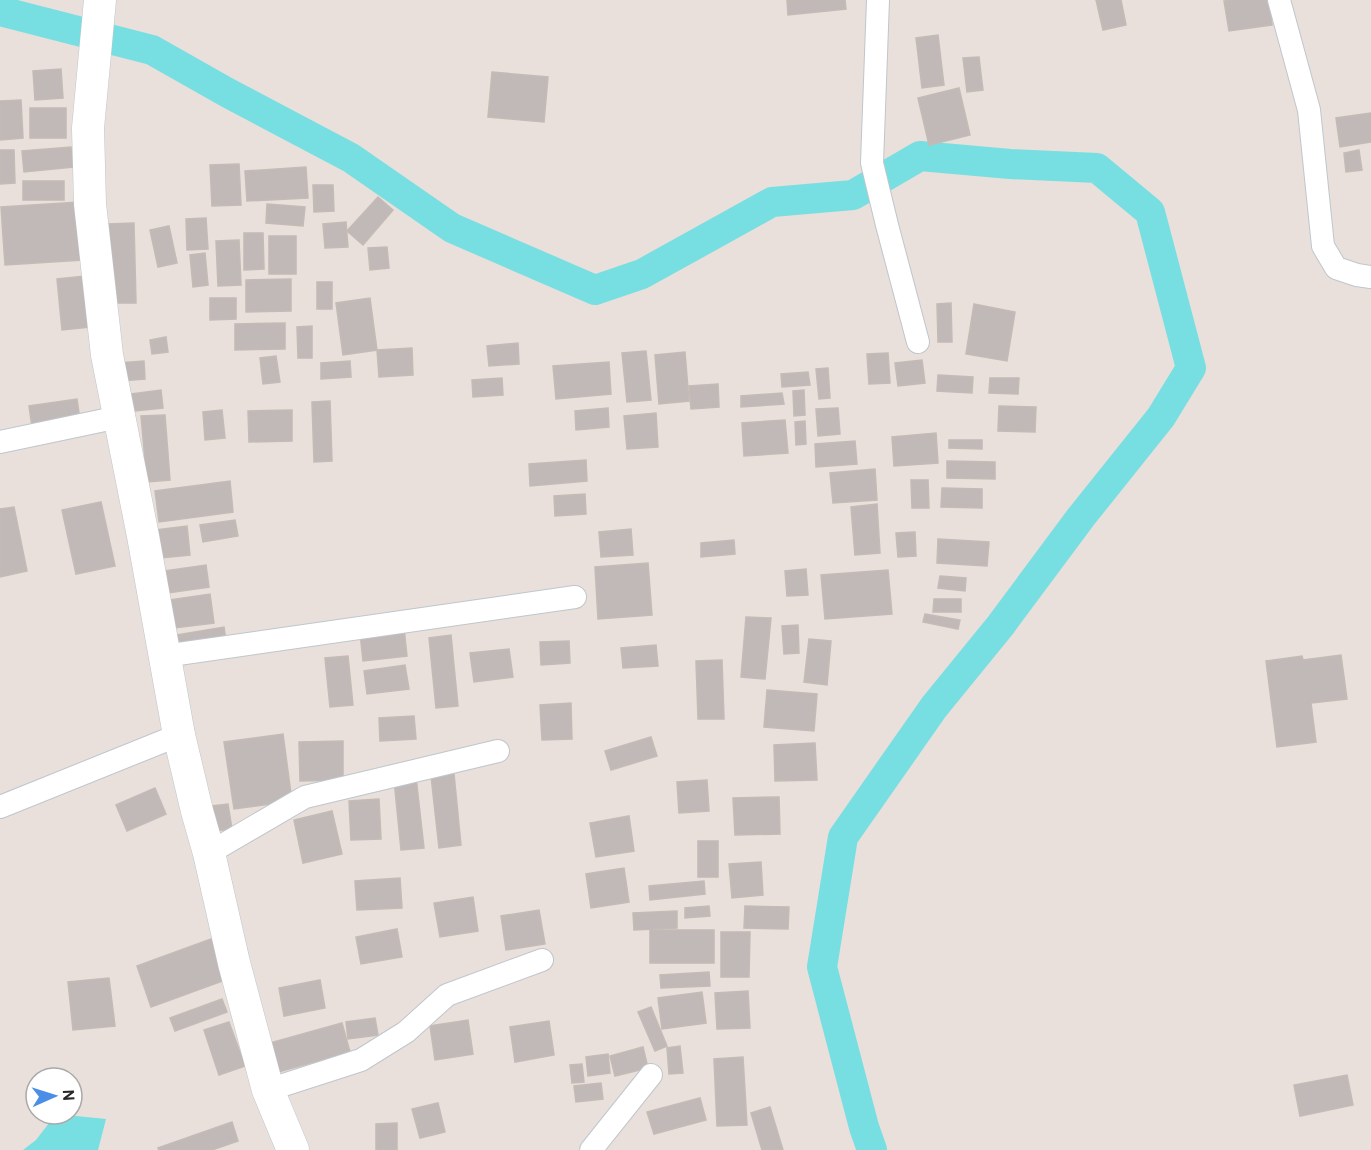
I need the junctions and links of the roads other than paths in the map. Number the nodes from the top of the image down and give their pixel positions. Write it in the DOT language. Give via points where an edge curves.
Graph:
graph roads {
  1 [pos="100,0"];
  2 [pos="878,0"];
  3 [pos="1279,0"];
  4 [pos="1371,277"];
  5 [pos="918,342"];
  6 [pos="119,417"];
  7 [pos="0,442"];
  8 [pos="575,597"];
  9 [pos="164,656"];
  10 [pos="179,735"];
  11 [pos="498,751"];
  12 [pos="0,807"];
  13 [pos="209,854"];
  14 [pos="543,960"];
  15 [pos="651,1075"];
  16 [pos="267,1090"];
  17 [pos="293,1150"];
  18 [pos="591,1150"];
  1 -- 6 [label="street" via="88,128 90,204 107,355"];
  2 -- 5 [label="street" via="872,163"];
  3 -- 4 [label="street" via="1309,110 1323,246 1336,268"];
  6 -- 7 [label="street"];
  6 -- 9 [label="street"];
  8 -- 9 [label="street"];
  9 -- 10 [label="street"];
  10 -- 12 [label="street"];
  10 -- 13 [label="street"];
  11 -- 13 [label="street" via="305,797"];
  13 -- 16 [label="street"];
  14 -- 16 [label="street" via="447,995 406,1032 361,1060"];
  15 -- 18 [label="street"];
  16 -- 17 [label="street"];
}
